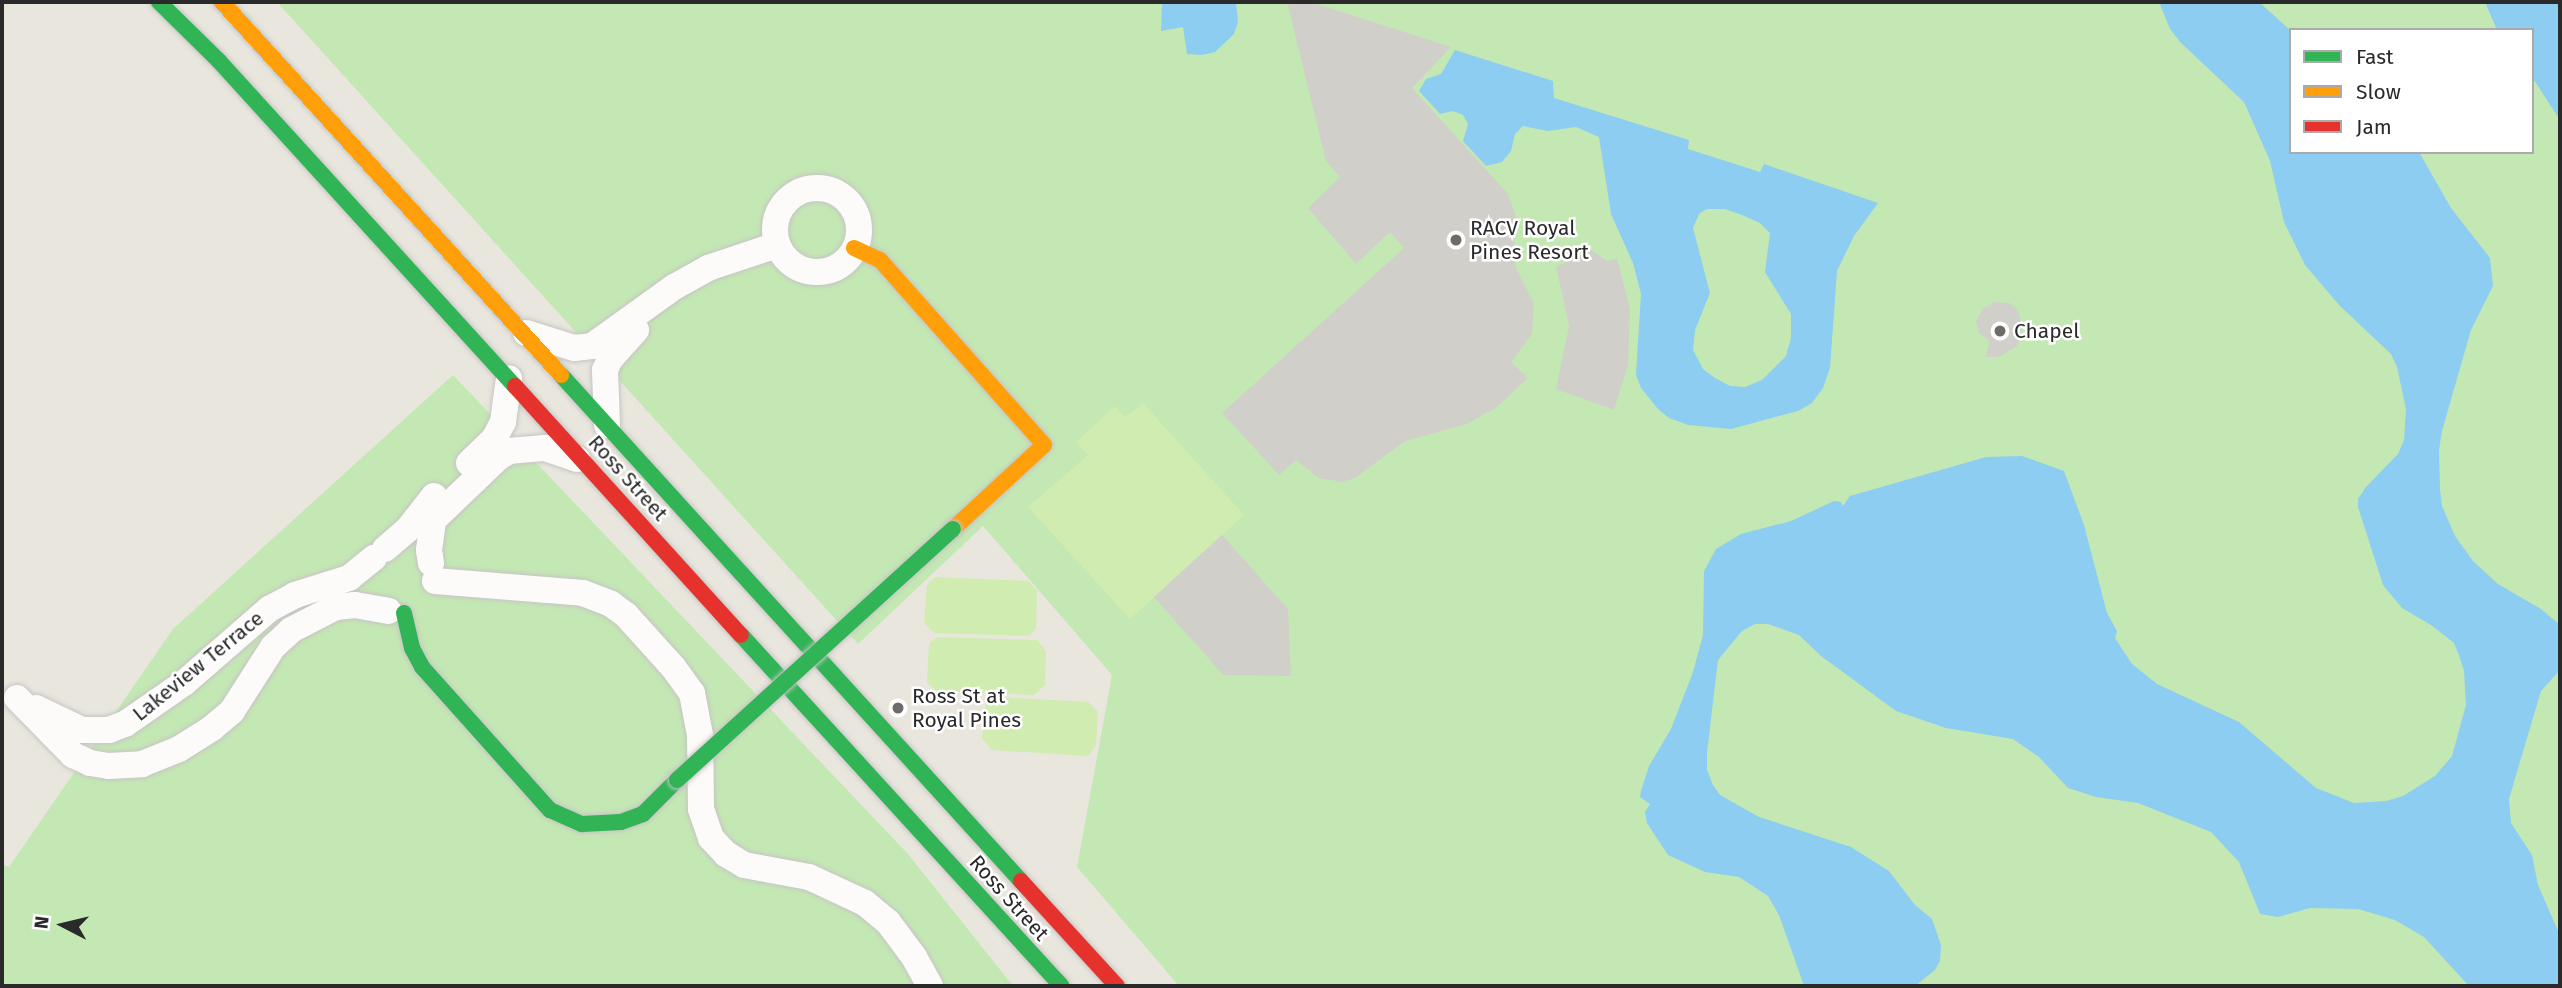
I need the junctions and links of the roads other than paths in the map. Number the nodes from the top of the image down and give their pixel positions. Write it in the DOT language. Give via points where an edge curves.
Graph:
graph roads {
  1 [pos="159,2"];
  2 [pos="222,2"];
  3 [pos="777,245"];
  4 [pos="855,248"];
  5 [pos="674,287"];
  6 [pos="523,332"];
  7 [pos="509,378"];
  8 [pos="607,425"];
  9 [pos="586,462"];
  10 [pos="380,554"];
  11 [pos="433,572"];
  12 [pos="396,612"];
  13 [pos="9,692"];
  14 [pos="82,730"];
  15 [pos="73,755"];
  16 [pos="517,772"];
  17 [pos="677,780"];
  18 [pos="930,986"];
  19 [pos="1061,986"];
  20 [pos="1117,986"];
  1 -- 7 [label="main road, Ross Street" via="219,61"];
  2 -- 6 [label="main road, Ross Street"];
  3 -- 4 [label="street" via="788,261 814,272 838,266"];
  3 -- 4 [label="street" via="775,220 782,205 802,190 818,187 834,191 852,206 859,227"];
  3 -- 5 [label="street" via="708,268"];
  4 -- 17 [label="main road, bridge" via="887,267 1044,445"];
  5 -- 6 [label="street" via="592,346 573,348"];
  5 -- 8 [label="street" via="610,359 603,388"];
  6 -- 8 [label="main road, Ross Street"];
  7 -- 9 [label="main road, Ross Street"];
  7 -- 10 [label="street, Lakeview Terrace" via="507,408 494,439"];
  8 -- 20 [label="main road, Ross Street"];
  9 -- 11 [label="street" via="545,448 509,451 499,457 433,520 429,550"];
  9 -- 19 [label="main road, Ross Street"];
  10 -- 11 [label="street" via="398,545 411,547 423,552"];
  10 -- 12 [label="street" via="367,578 369,592 377,603"];
  10 -- 14 [label="street, Lakeview Terrace" via="349,578 295,595 269,609 184,683 125,724 109,730"];
  11 -- 12 [label="street" via="425,603"];
  11 -- 18 [label="street" via="583,593 626,615 692,693 700,736 701,809 711,838 744,865 809,877 865,903 888,922"];
  12 -- 15 [label="street, Lakeview Terrace" via="355,605 336,607 291,630 273,647 232,711 179,749 152,761 124,766 90,763"];
  12 -- 16 [label="main road" via="422,667"];
  13 -- 14 [label="street, Lakeview Terrace"];
  13 -- 15 [label="street, Lakeview Terrace"];
  14 -- 15 [label="street"];
  16 -- 17 [label="street" via="567,801 600,807 641,800"];
}
